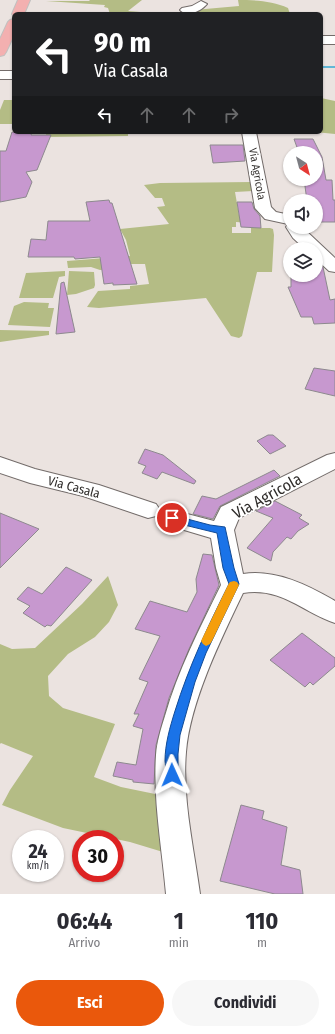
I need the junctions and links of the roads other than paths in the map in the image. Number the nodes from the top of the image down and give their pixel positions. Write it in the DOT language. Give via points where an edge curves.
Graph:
graph roads {
  1 [pos="24,0"];
  2 [pos="202,4"];
  3 [pos="186,8"];
  4 [pos="19,12"];
  5 [pos="12,26"];
  6 [pos="323,40"];
  7 [pos="335,40"];
  8 [pos="0,52"];
  9 [pos="0,75"];
  10 [pos="12,75"];
  11 [pos="249,134"];
  12 [pos="283,218"];
  13 [pos="299,234"];
  14 [pos="333,261"];
  15 [pos="335,460"];
  16 [pos="0,464"];
  17 [pos="148,510"];
  18 [pos="172,518"];
  19 [pos="222,530"];
  20 [pos="234,584"];
  21 [pos="335,613"];
  22 [pos="183,894"];
  1 -- 4 [label="main road"];
  2 -- 3 [label="street" via="195,9"];
  5 -- 8 [label="main road"];
  6 -- 7 [label="street"];
  9 -- 10 [label="street"];
  11 -- 12 [label="street, Via Agricola" via="263,208 271,216"];
  13 -- 14 [label="street"];
  15 -- 19 [label="street, Via Agricola" via="229,513"];
  16 -- 17 [label="street, Via Casala"];
  18 -- 19 [label="street"];
  19 -- 20 [label="street, Via Agricola" via="228,568"];
  20 -- 21 [label="street" via="245,582 282,586"];
  20 -- 22 [label="street" via="201,653 174,735 171,754 172,786"];
}
